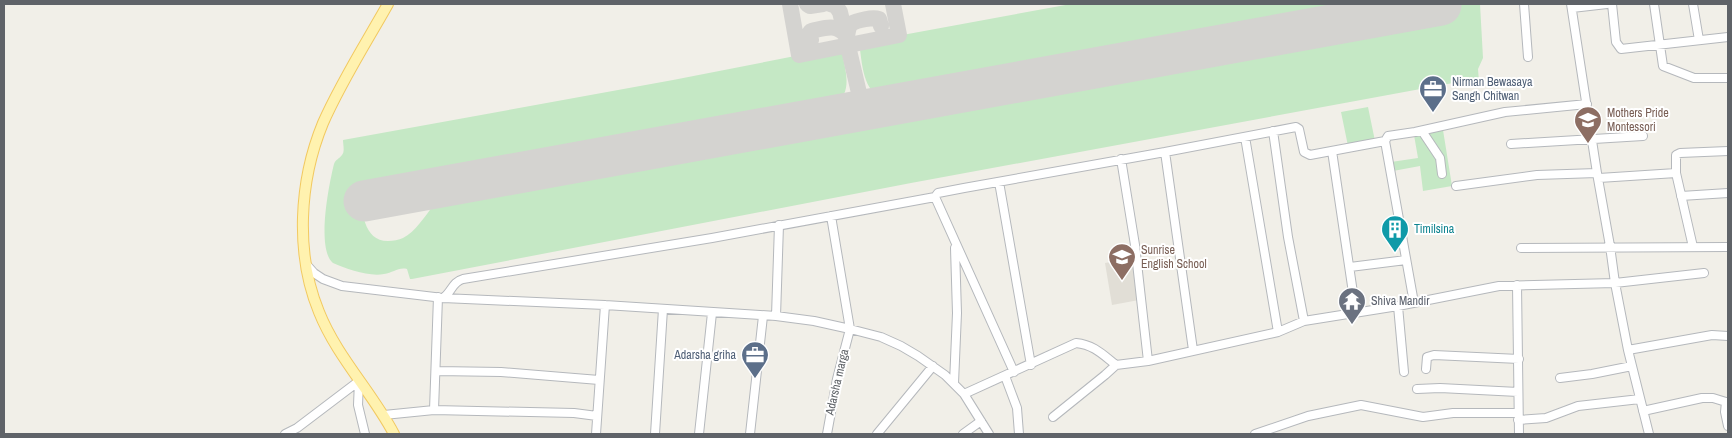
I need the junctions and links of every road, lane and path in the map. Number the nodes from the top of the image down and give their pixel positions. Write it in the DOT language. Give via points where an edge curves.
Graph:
graph roads {
  1 [pos="388,4"];
  2 [pos="1524,4"];
  3 [pos="1607,4"];
  4 [pos="1612,4"];
  5 [pos="1654,4"];
  6 [pos="1693,4"];
  7 [pos="1572,6"];
  8 [pos="1728,37"];
  9 [pos="1699,40"];
  10 [pos="1660,45"];
  11 [pos="1528,57"];
  12 [pos="1728,78"];
  13 [pos="1587,104"];
  14 [pos="1273,131"];
  15 [pos="1422,131"];
  16 [pos="1643,136"];
  17 [pos="1245,137"];
  18 [pos="1592,139"];
  19 [pos="1385,141"];
  20 [pos="1511,144"];
  21 [pos="1332,151"];
  22 [pos="1728,151"];
  23 [pos="1166,152"];
  24 [pos="1121,159"];
  25 [pos="1676,173"];
  26 [pos="1442,174"];
  27 [pos="1598,175"];
  28 [pos="999,182"];
  29 [pos="1456,186"];
  30 [pos="1728,193"];
  31 [pos="1681,196"];
  32 [pos="935,197"];
  33 [pos="831,216"];
  34 [pos="779,225"];
  35 [pos="955,243"];
  36 [pos="1610,246"];
  37 [pos="1693,247"];
  38 [pos="1728,247"];
  39 [pos="1521,248"];
  40 [pos="1406,260"];
  41 [pos="305,263"];
  42 [pos="1350,267"];
  43 [pos="1704,273"];
  44 [pos="1615,282"];
  45 [pos="1517,285"];
  46 [pos="441,297"];
  47 [pos="1414,303"];
  48 [pos="605,305"];
  49 [pos="1398,306"];
  50 [pos="663,309"];
  51 [pos="1356,312"];
  52 [pos="712,313"];
  53 [pos="763,316"];
  54 [pos="776,316"];
  55 [pos="1304,322"];
  56 [pos="850,329"];
  57 [pos="1278,332"];
  58 [pos="1728,336"];
  59 [pos="1193,350"];
  60 [pos="1628,350"];
  61 [pos="1518,359"];
  62 [pos="1148,361"];
  63 [pos="1031,364"];
  64 [pos="1116,365"];
  65 [pos="933,366"];
  66 [pos="1632,366"];
  67 [pos="1426,369"];
  68 [pos="437,372"];
  69 [pos="1014,372"];
  70 [pos="1404,372"];
  71 [pos="1006,376"];
  72 [pos="1560,378"];
  73 [pos="599,380"];
  74 [pos="359,382"];
  75 [pos="954,383"];
  76 [pos="1417,389"];
  77 [pos="1518,392"];
  78 [pos="964,394"];
  79 [pos="1640,399"];
  80 [pos="1727,402"];
  81 [pos="434,410"];
  82 [pos="1643,410"];
  83 [pos="384,415"];
  84 [pos="597,416"];
  85 [pos="1053,417"];
  86 [pos="1518,417"];
  87 [pos="981,421"];
  88 [pos="1728,426"];
  89 [pos="285,434"];
  90 [pos="364,434"];
  91 [pos="394,434"];
  92 [pos="596,434"];
  93 [pos="655,434"];
  94 [pos="699,434"];
  95 [pos="750,434"];
  96 [pos="827,434"];
  97 [pos="878,434"];
  98 [pos="963,434"];
  99 [pos="988,434"];
  100 [pos="1020,434"];
  101 [pos="1255,434"];
  102 [pos="1519,434"];
  103 [pos="1649,434"];
  1 -- 41 [label="main road" via="336,97 318,137 303,215"];
  2 -- 11 [label="street"];
  3 -- 7 [label="street"];
  4 -- 10 [label="street" via="1616,42 1621,49"];
  5 -- 10 [label="street"];
  6 -- 9 [label="street"];
  7 -- 13 [label="street"];
  8 -- 9 [label="street"];
  9 -- 10 [label="street"];
  10 -- 12 [label="street" via="1662,63 1666,67 1694,78"];
  13 -- 15 [label="street" via="1505,112"];
  13 -- 18 [label="street"];
  14 -- 17 [label="street"];
  14 -- 21 [label="street" via="1299,129 1307,154"];
  14 -- 55 [label="street"];
  15 -- 19 [label="street" via="1388,136"];
  15 -- 26 [label="street" via="1440,158"];
  16 -- 18 [label="street"];
  17 -- 23 [label="street"];
  17 -- 57 [label="street"];
  18 -- 20 [label="street"];
  18 -- 27 [label="street"];
  19 -- 21 [label="street"];
  19 -- 40 [label="street"];
  21 -- 42 [label="street"];
  22 -- 25 [label="street" via="1680,153 1675,159"];
  23 -- 24 [label="street"];
  23 -- 59 [label="street"];
  24 -- 28 [label="street"];
  24 -- 62 [label="street"];
  25 -- 27 [label="street"];
  25 -- 31 [label="street"];
  27 -- 29 [label="street" via="1537,175"];
  27 -- 36 [label="street"];
  28 -- 32 [label="street"];
  28 -- 63 [label="street"];
  30 -- 31 [label="street"];
  31 -- 37 [label="street"];
  32 -- 33 [label="street"];
  32 -- 35 [label="street"];
  33 -- 34 [label="street"];
  33 -- 56 [label="street"];
  34 -- 46 [label="street" via="457,281 449,293"];
  34 -- 54 [label="street"];
  35 -- 69 [label="street"];
  35 -- 75 [label="street"];
  36 -- 37 [label="street"];
  36 -- 39 [label="street"];
  36 -- 44 [label="street"];
  37 -- 38 [label="street"];
  40 -- 42 [label="street"];
  40 -- 47 [label="street"];
  41 -- 46 [label="street" via="323,279 342,286"];
  41 -- 74 [label="main road" via="319,312"];
  42 -- 51 [label="street"];
  43 -- 44 [label="street"];
  44 -- 45 [label="street"];
  44 -- 60 [label="street"];
  45 -- 47 [label="street"];
  45 -- 61 [label="street"];
  46 -- 48 [label="street"];
  46 -- 68 [label="street"];
  47 -- 49 [label="street"];
  48 -- 50 [label="street"];
  48 -- 73 [label="street"];
  49 -- 51 [label="street"];
  49 -- 70 [label="street"];
  50 -- 52 [label="street"];
  50 -- 93 [label="street"];
  51 -- 55 [label="street"];
  52 -- 53 [label="street"];
  52 -- 94 [label="street"];
  53 -- 54 [label="street"];
  53 -- 95 [label="street"];
  54 -- 56 [label="street"];
  55 -- 57 [label="street"];
  56 -- 65 [label="street" via="901,346"];
  56 -- 96 [label="street, Adarsha marga"];
  57 -- 59 [label="street"];
  58 -- 60 [label="street" via="1712,335"];
  59 -- 62 [label="street"];
  60 -- 66 [label="street"];
  61 -- 67 [label="street" via="1434,355 1427,357"];
  61 -- 77 [label="street"];
  62 -- 64 [label="street"];
  63 -- 64 [label="street" via="1076,343 1088,344"];
  63 -- 69 [label="street"];
  64 -- 85 [label="street"];
  65 -- 75 [label="street"];
  65 -- 97 [label="street"];
  66 -- 72 [label="street"];
  66 -- 79 [label="street"];
  68 -- 73 [label="street" via="501,372"];
  68 -- 81 [label="street"];
  69 -- 71 [label="street"];
  71 -- 78 [label="street"];
  71 -- 100 [label="street" via="1017,408"];
  73 -- 84 [label="street"];
  74 -- 83 [label="main road"];
  74 -- 89 [label="street"];
  74 -- 90 [label="street" via="358,405"];
  75 -- 78 [label="street"];
  76 -- 77 [label="street"];
  77 -- 86 [label="street"];
  78 -- 87 [label="street"];
  79 -- 82 [label="street"];
  79 -- 86 [label="street" via="1578,406 1546,418"];
  80 -- 82 [label="street" via="1702,398"];
  80 -- 88 [label="street"];
  81 -- 83 [label="street"];
  81 -- 84 [label="street"];
  82 -- 103 [label="street"];
  83 -- 91 [label="main road"];
  84 -- 92 [label="street"];
  86 -- 101 [label="street" via="1453,413 1423,417 1361,405 1308,416"];
  86 -- 102 [label="street"];
  87 -- 98 [label="street"];
  87 -- 99 [label="street"];
}
